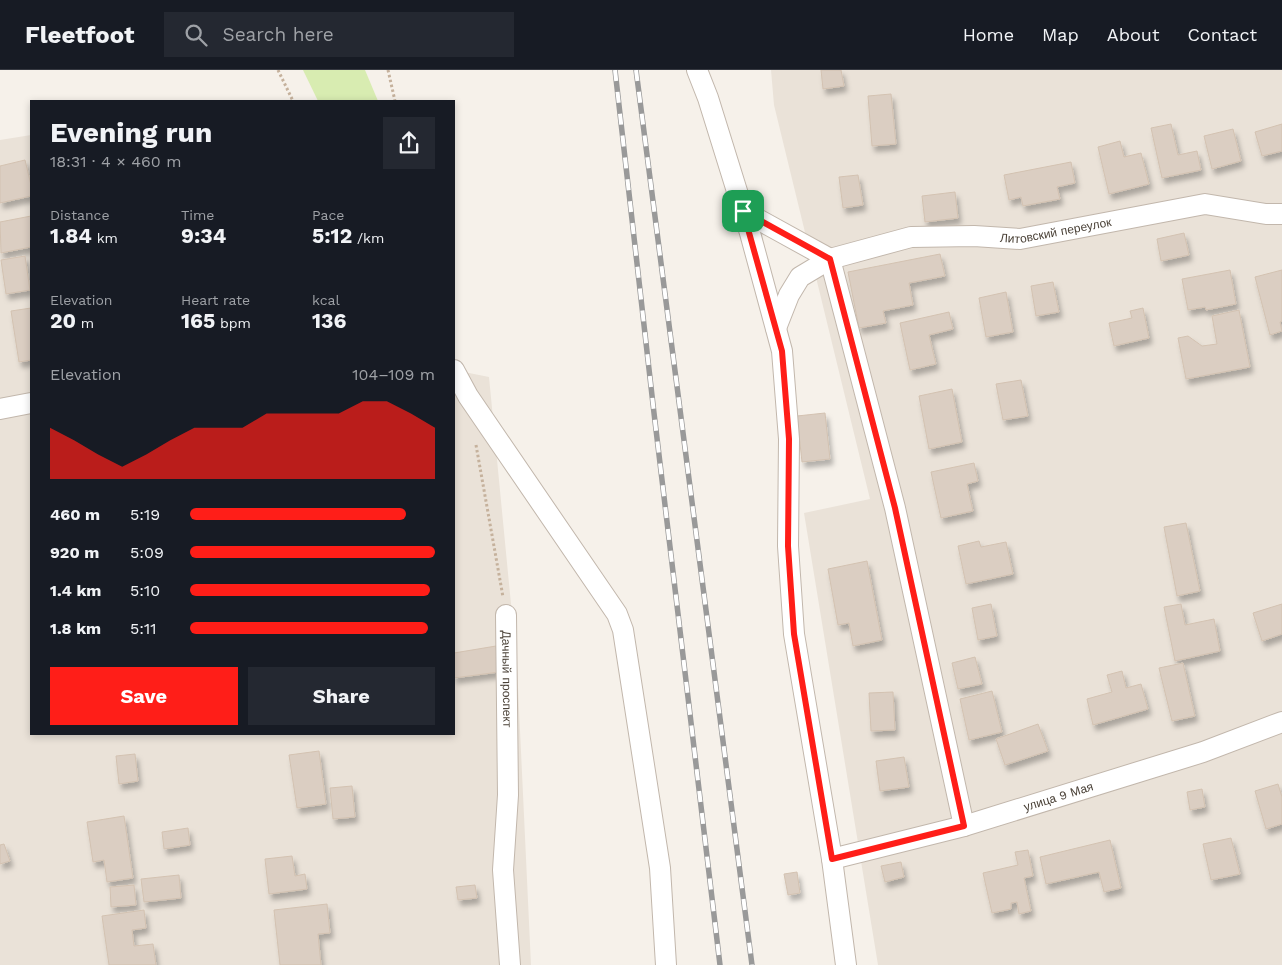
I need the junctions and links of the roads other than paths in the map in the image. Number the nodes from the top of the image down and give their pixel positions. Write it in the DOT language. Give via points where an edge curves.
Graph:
graph roads {
  1 [pos="697,70"];
  2 [pos="743,211"];
  3 [pos="1282,214"];
  4 [pos="830,259"];
  5 [pos="776,328"];
  6 [pos="455,372"];
  7 [pos="30,403"];
  8 [pos="0,409"];
  9 [pos="506,615"];
  10 [pos="1282,722"];
  11 [pos="964,826"];
  12 [pos="832,859"];
  13 [pos="510,965"];
  14 [pos="666,965"];
  15 [pos="846,965"];
  1 -- 2 [label="street"];
  2 -- 4 [label="street"];
  2 -- 5 [label="street"];
  3 -- 4 [label="street, Литовский переулок" via="1205,204 1020,239 911,237"];
  4 -- 5 [label="street, Литовский переулок" via="800,277"];
  4 -- 11 [label="street" via="895,508"];
  5 -- 12 [label="street" via="782,351 789,439 788,546 794,634"];
  6 -- 14 [label="street" via="468,396 617,614 623,630 660,868"];
  7 -- 8 [label="street"];
  9 -- 13 [label="street, Дачный проспект" via="508,795 504,870"];
  10 -- 11 [label="street, улица 9 Мая" via="1203,752"];
  11 -- 12 [label="street, улица 9 Мая"];
  12 -- 15 [label="street"];
}
